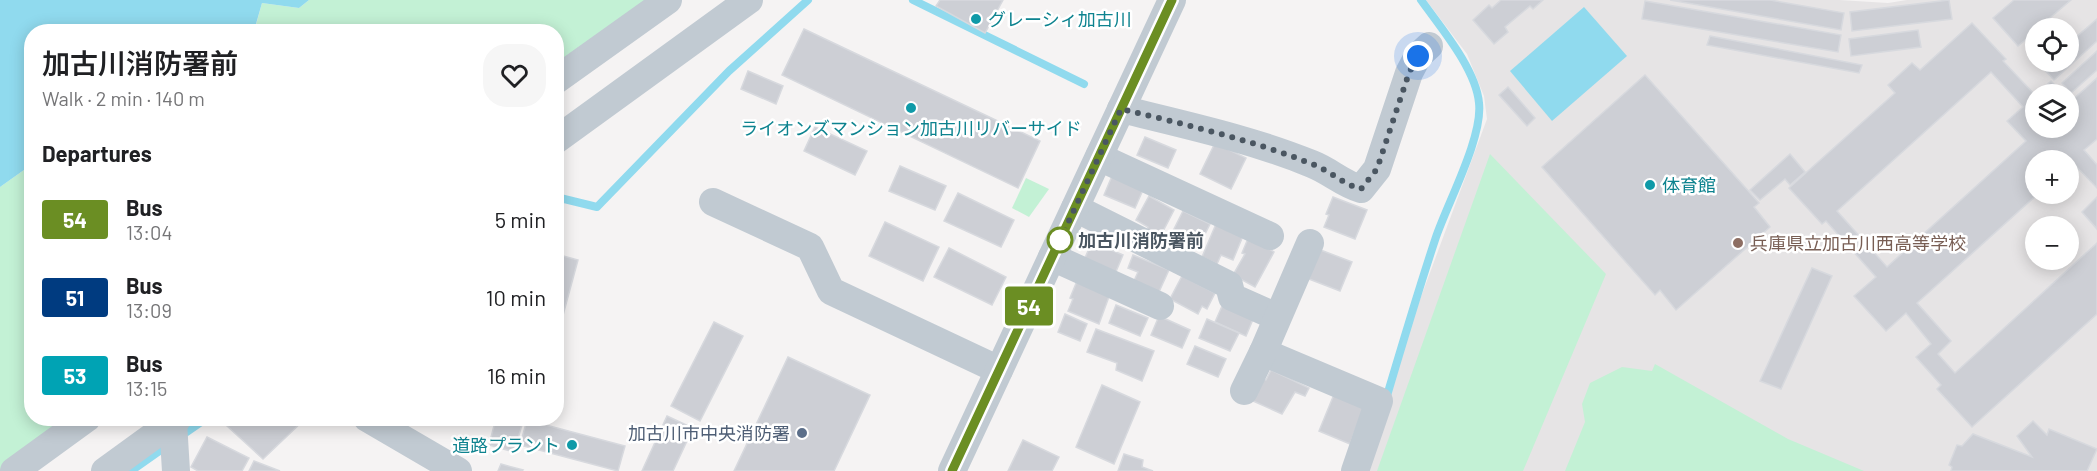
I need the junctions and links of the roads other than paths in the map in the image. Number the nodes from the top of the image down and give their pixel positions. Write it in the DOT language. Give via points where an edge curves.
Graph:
graph roads {
  1 [pos="668,0"];
  2 [pos="749,0"];
  3 [pos="1172,0"];
  4 [pos="1429,46"];
  5 [pos="564,74"];
  6 [pos="1121,109"];
  7 [pos="564,134"];
  8 [pos="1099,157"];
  9 [pos="713,202"];
  10 [pos="1075,208"];
  11 [pos="1270,236"];
  12 [pos="1310,243"];
  13 [pos="1052,257"];
  14 [pos="1160,306"];
  15 [pos="1276,317"];
  16 [pos="1263,352"];
  17 [pos="999,370"];
  18 [pos="1244,391"];
  19 [pos="76,426"];
  20 [pos="168,426"];
  21 [pos="176,426"];
  22 [pos="381,426"];
  23 [pos="14,471"];
  24 [pos="105,471"];
  25 [pos="176,471"];
  26 [pos="458,471"];
  27 [pos="952,471"];
  28 [pos="1355,471"];
  1 -- 5 [label="street"];
  2 -- 7 [label="street"];
  3 -- 6 [label="street"];
  4 -- 6 [label="street" via="1401,70 1377,169 1361,189 1315,165 1267,148"];
  6 -- 8 [label="street"];
  8 -- 10 [label="street"];
  8 -- 11 [label="street"];
  9 -- 17 [label="street" via="810,247 831,291"];
  10 -- 13 [label="street"];
  10 -- 15 [label="street" via="1229,285 1232,297"];
  12 -- 15 [label="street"];
  13 -- 14 [label="street"];
  13 -- 17 [label="street"];
  15 -- 16 [label="street"];
  16 -- 18 [label="street"];
  16 -- 28 [label="street" via="1379,401"];
  17 -- 27 [label="street"];
  19 -- 23 [label="street"];
  20 -- 24 [label="street"];
  21 -- 25 [label="street"];
  22 -- 26 [label="street"];
}
